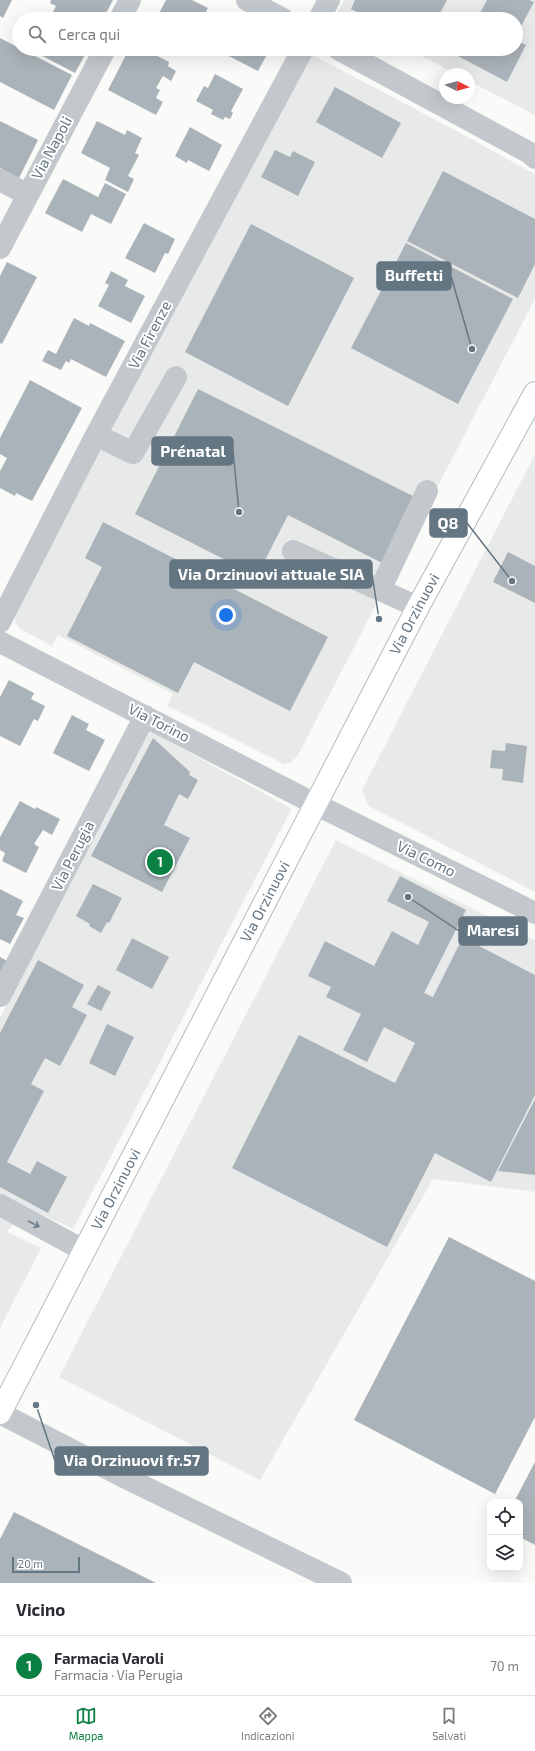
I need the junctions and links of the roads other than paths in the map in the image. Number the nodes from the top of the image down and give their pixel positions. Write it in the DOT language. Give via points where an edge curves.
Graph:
graph roads {
  1 [pos="130,0"];
  2 [pos="247,0"];
  3 [pos="329,0"];
  4 [pos="124,12"];
  5 [pos="270,12"];
  6 [pos="323,12"];
  7 [pos="101,56"];
  8 [pos="299,56"];
  9 [pos="351,56"];
  10 [pos="533,155"];
  11 [pos="0,180"];
  12 [pos="28,195"];
  13 [pos="0,248"];
  14 [pos="176,377"];
  15 [pos="535,393"];
  16 [pos="96,436"];
  17 [pos="427,491"];
  18 [pos="293,551"];
  19 [pos="380,590"];
  20 [pos="418,607"];
  21 [pos="0,622"];
  22 [pos="0,642"];
  23 [pos="145,716"];
  24 [pos="317,805"];
  25 [pos="535,913"];
  26 [pos="0,996"];
  27 [pos="0,1205"];
  28 [pos="84,1250"];
  29 [pos="0,1413"];
  30 [pos="340,1583"];
  1 -- 4 [label="street"];
  2 -- 5 [label="street"];
  3 -- 6 [label="street"];
  7 -- 12 [label="street, Via Napoli"];
  8 -- 16 [label="street, Via Firenze"];
  9 -- 10 [label="street"];
  11 -- 12 [label="street"];
  12 -- 13 [label="street, Via Napoli"];
  14 -- 16 [label="street" via="133,454"];
  15 -- 20 [label="main road, Via Orzinuovi"];
  16 -- 21 [label="street, Via Firenze"];
  17 -- 19 [label="street"];
  18 -- 19 [label="street"];
  19 -- 20 [label="street"];
  20 -- 24 [label="main road, Via Orzinuovi"];
  22 -- 23 [label="street, Via Torino"];
  23 -- 24 [label="street, Via Torino"];
  23 -- 26 [label="street, Via Perugia"];
  24 -- 25 [label="street, Via Como"];
  24 -- 28 [label="main road, Via Orzinuovi"];
  27 -- 28 [label="street, one-way"];
  28 -- 29 [label="main road, Via Orzinuovi"];
  29 -- 30 [label="street"];
}
